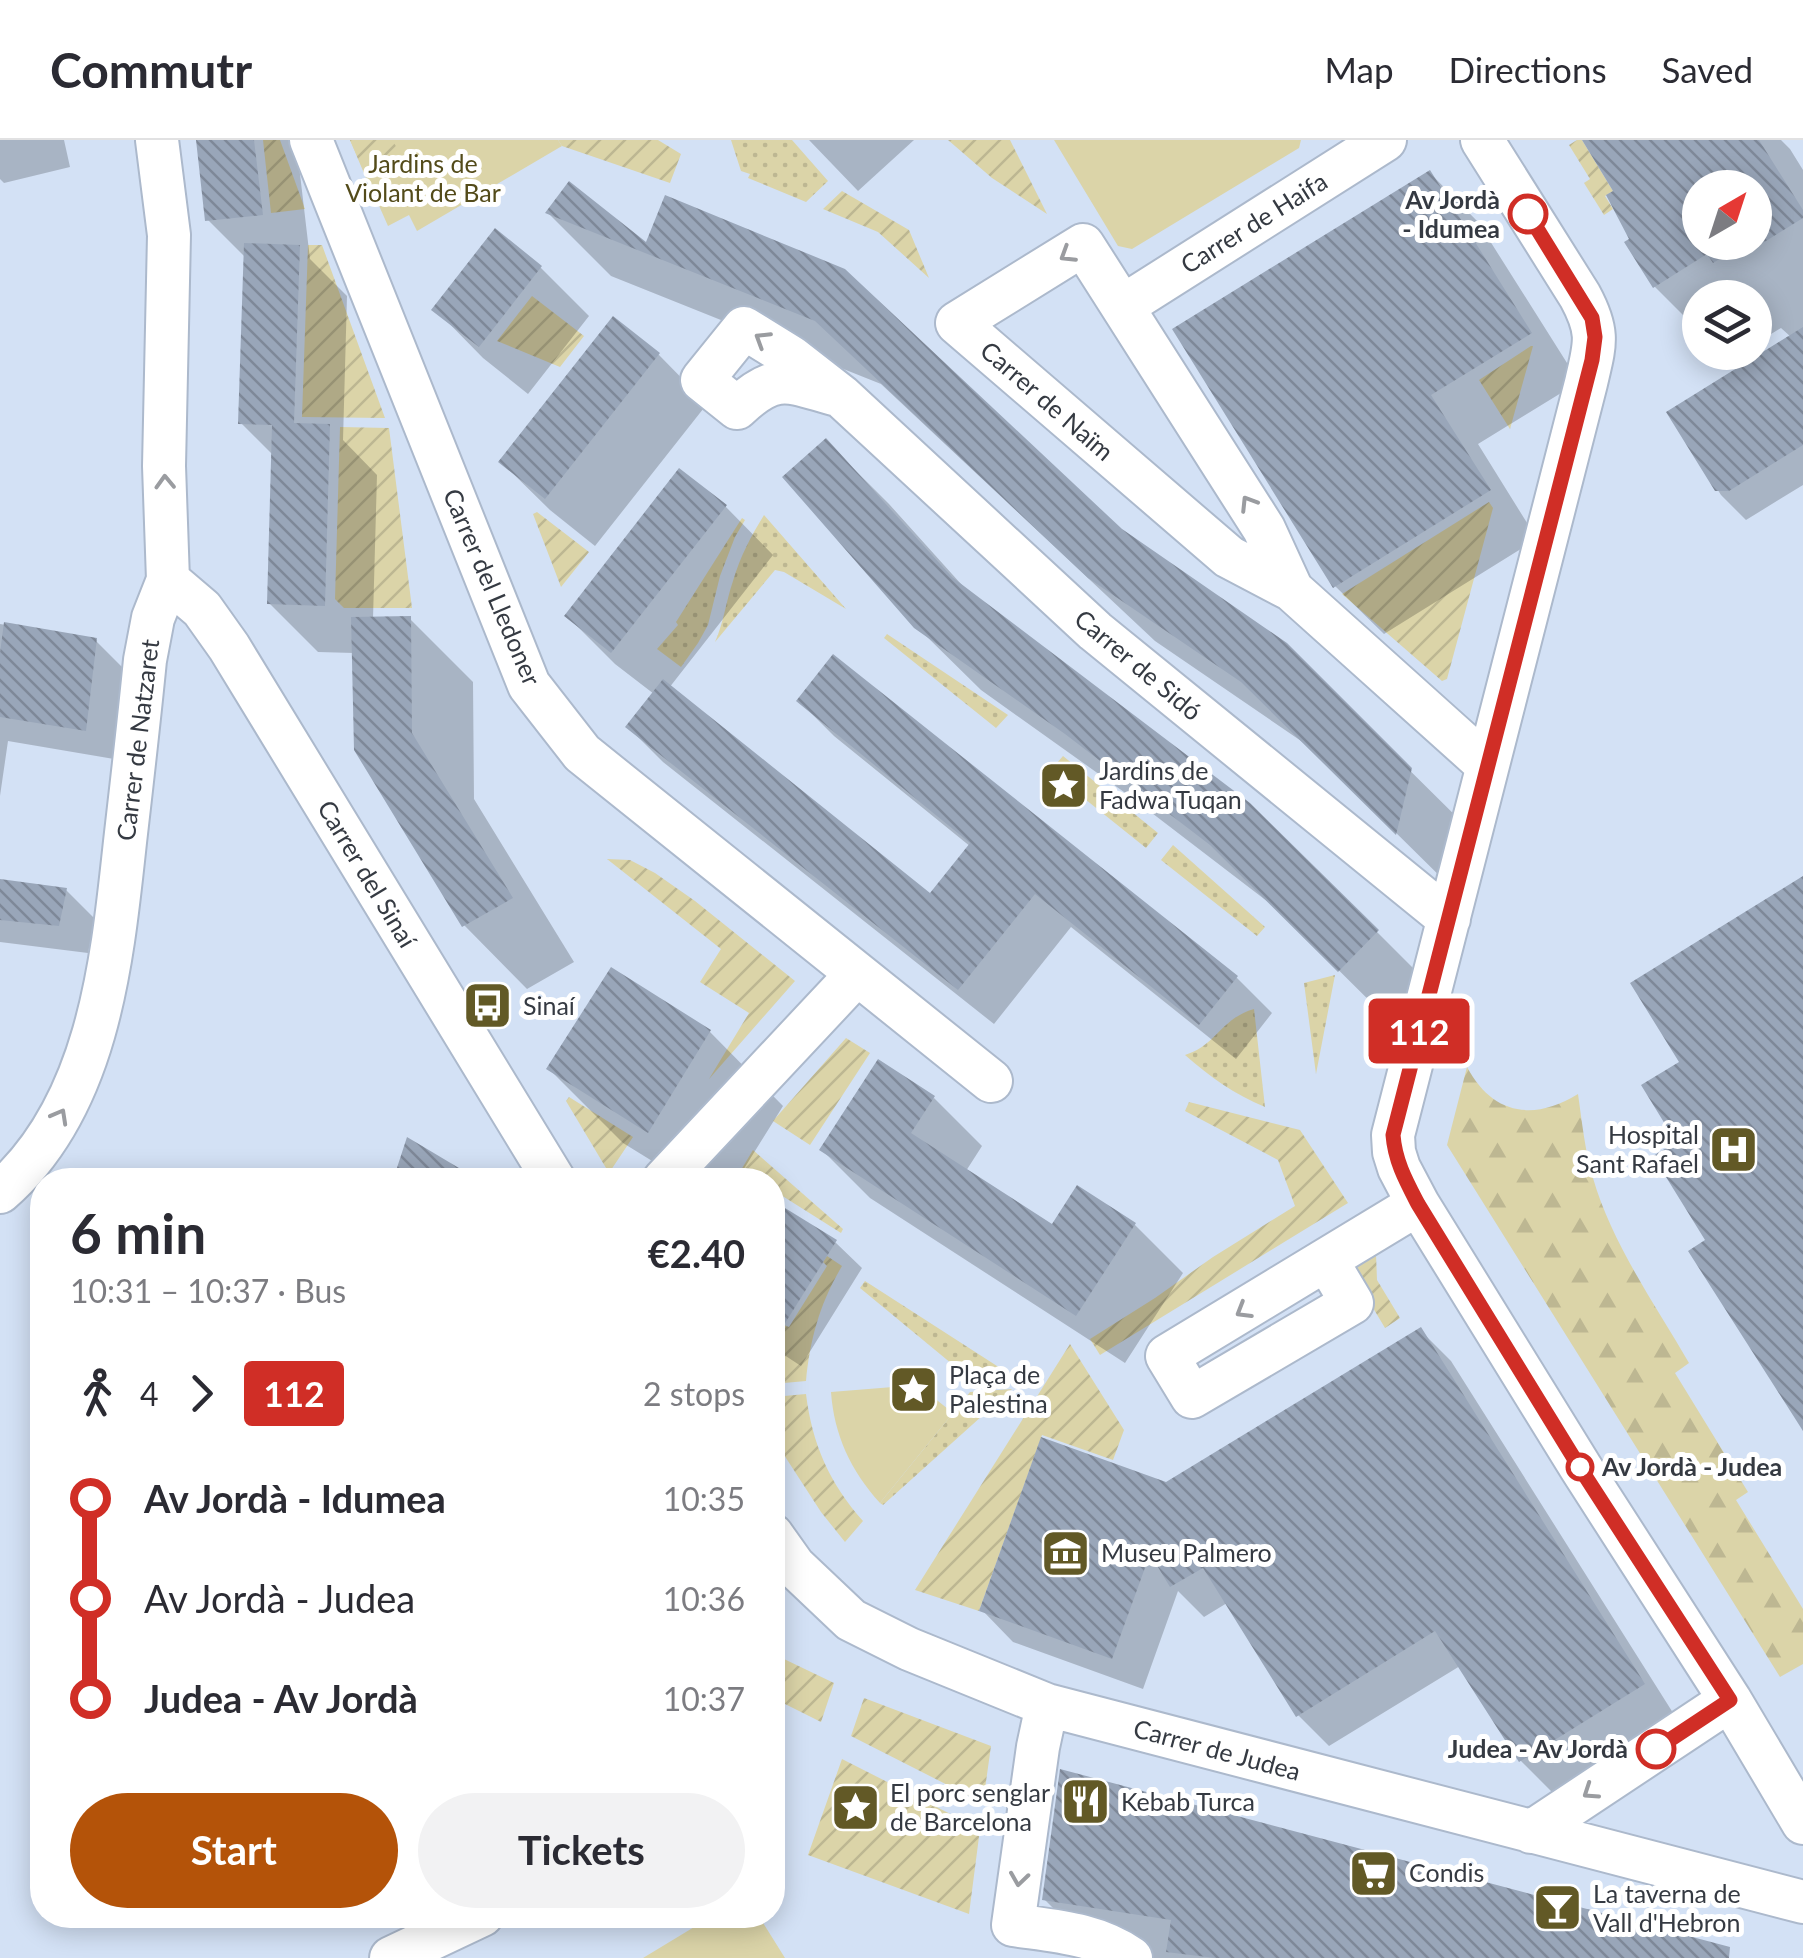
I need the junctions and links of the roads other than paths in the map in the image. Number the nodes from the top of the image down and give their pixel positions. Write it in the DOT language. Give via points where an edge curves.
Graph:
graph roads {
  1 [pos="157,140"];
  2 [pos="312,140"];
  3 [pos="1385,140"];
  4 [pos="1482,140"];
  5 [pos="1122,306"];
  6 [pos="840,396"];
  7 [pos="168,580"];
  8 [pos="1292,590"];
  9 [pos="1488,765"];
  10 [pos="1448,919"];
  11 [pos="858,974"];
  12 [pos="991,1081"];
  13 [pos="547,1168"];
  14 [pos="675,1168"];
  15 [pos="0,1192"];
  16 [pos="1418,1204"];
  17 [pos="1327,1261"];
  18 [pos="785,1553"];
  19 [pos="1730,1700"];
  20 [pos="1046,1704"];
  21 [pos="1803,1824"];
  22 [pos="1531,1832"];
  23 [pos="1803,1902"];
  24 [pos="454,1928"];
  25 [pos="391,1958"];
  26 [pos="1131,1958"];
  7 -- 1 [label="street, Carrer de Natzaret, one-way" via="169,235"];
  2 -- 11 [label="street, Carrer del Lledoner" via="529,684 582,753"];
  3 -- 5 [label="street, Carrer de Haifa"];
  4 -- 9 [label="street" via="1580,296 1595,337"];
  8 -- 5 [label="street, Carrer de Naïm, one-way" via="1264,529"];
  5 -- 8 [label="street, Carrer de Naïm, one-way" via="1084,245 957,323 1229,557"];
  6 -- 10 [label="street, Carrer de Sidó" via="1095,631"];
  7 -- 13 [label="street, Carrer del Sinaí" via="202,609 229,647"];
  15 -- 7 [label="street, Carrer de Natzaret, one-way" via="54,1128 92,1036 115,932 145,660"];
  8 -- 9 [label="street, Carrer de Naïm"];
  9 -- 10 [label="street"];
  10 -- 16 [label="street" via="1393,1135"];
  11 -- 12 [label="street, Carrer del Lledoner"];
  11 -- 14 [label="street"];
  16 -- 17 [label="street"];
  16 -- 19 [label="street"];
  18 -- 20 [label="street, Carrer de Judea" via="851,1620"];
  19 -- 21 [label="street"];
  19 -- 22 [label="street, one-way"];
  20 -- 22 [label="street, Carrer de Judea"];
  20 -- 26 [label="street, one-way" via="1013,1925 1077,1934"];
  22 -- 23 [label="street, Carrer de Judea"];
  24 -- 25 [label="street"];
}
